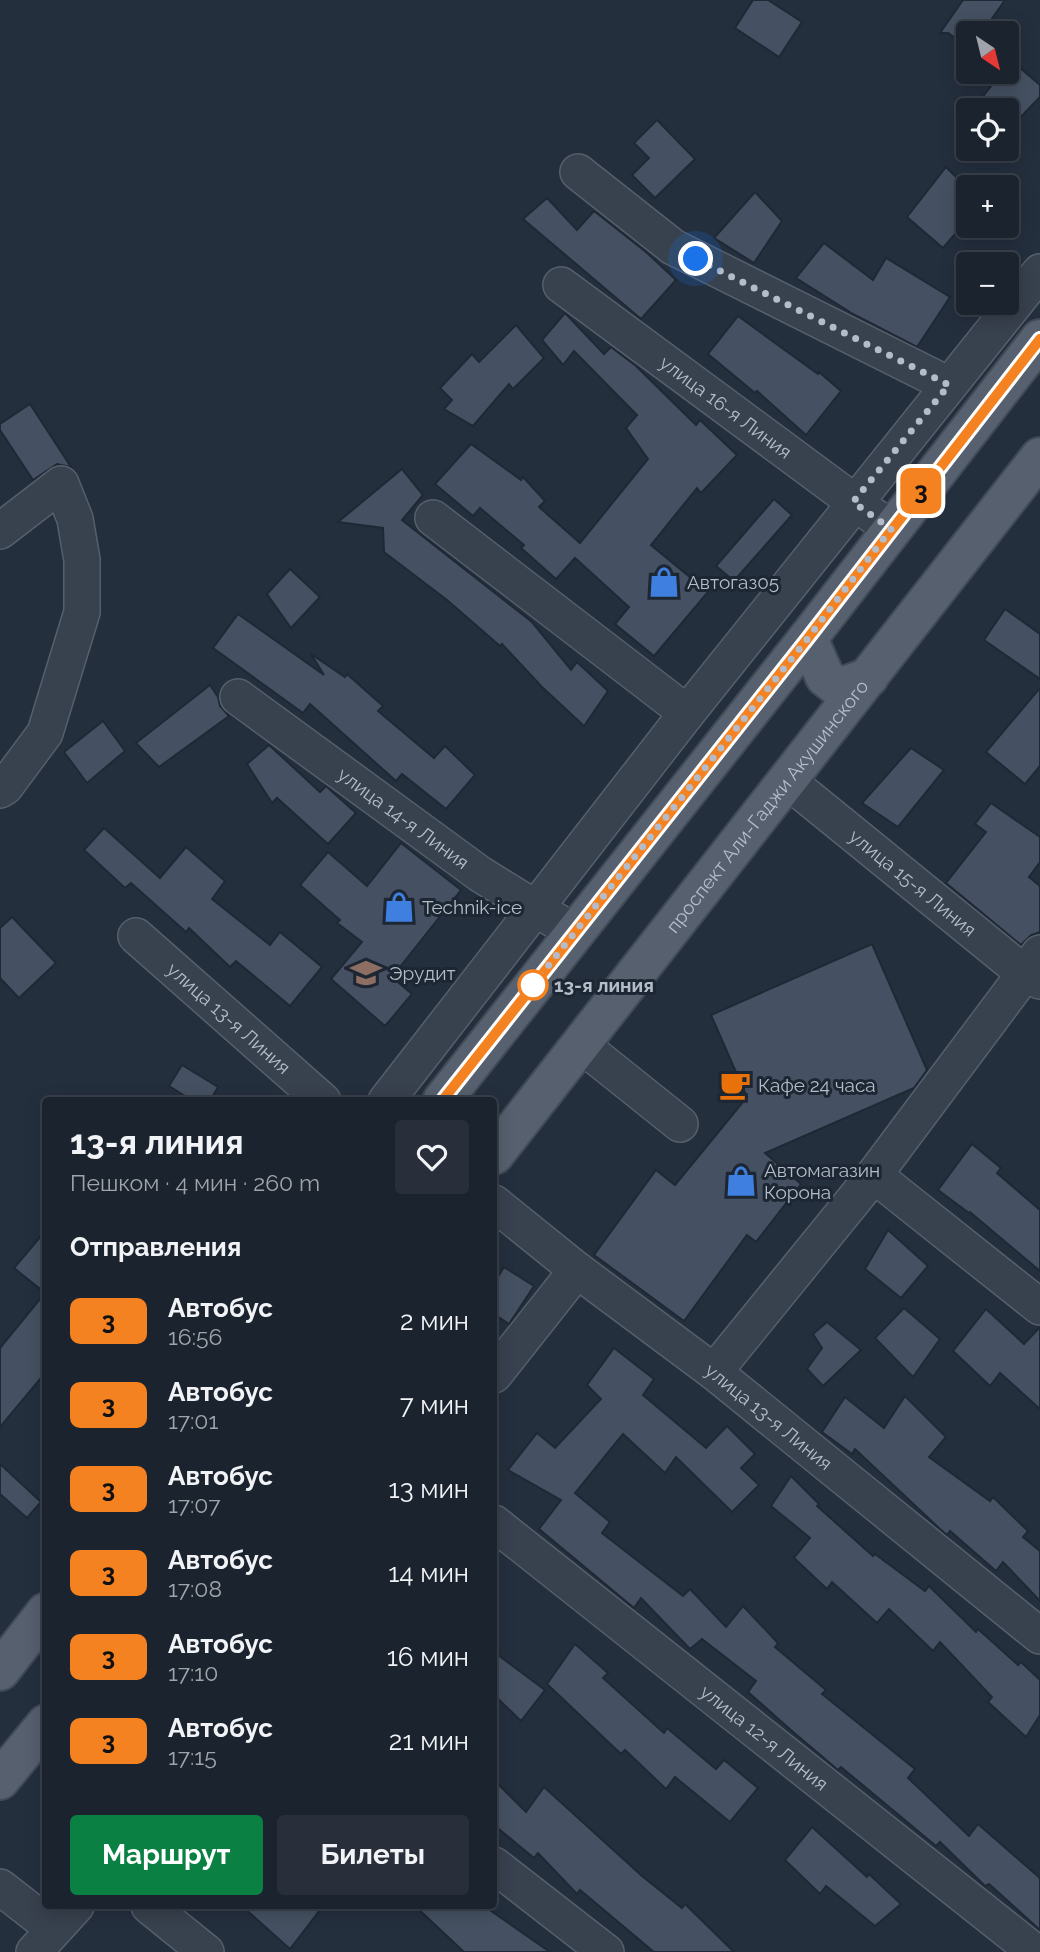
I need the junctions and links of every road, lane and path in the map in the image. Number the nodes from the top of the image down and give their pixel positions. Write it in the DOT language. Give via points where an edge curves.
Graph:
graph roads {
  1 [pos="578,172"];
  2 [pos="1040,272"];
  3 [pos="561,285"];
  4 [pos="1040,339"];
  5 [pos="949,385"];
  6 [pos="1040,457"];
  7 [pos="853,502"];
  8 [pos="433,518"];
  9 [pos="891,529"];
  10 [pos="0,531"];
  11 [pos="808,638"];
  12 [pos="869,677"];
  13 [pos="238,697"];
  14 [pos="687,713"];
  15 [pos="788,780"];
  16 [pos="0,790"];
  17 [pos="537,909"];
  18 [pos="574,932"];
  19 [pos="136,936"];
  20 [pos="1035,969"];
  21 [pos="580,1044"];
  22 [pos="318,1097"];
  23 [pos="389,1097"];
  24 [pos="445,1097"];
  25 [pos="680,1124"];
  26 [pos="497,1151"];
  27 [pos="874,1175"];
  28 [pos="497,1205"];
  29 [pos="577,1270"];
  30 [pos="1040,1307"];
  31 [pos="497,1372"];
  32 [pos="714,1372"];
  33 [pos="497,1525"];
  34 [pos="42,1617"];
  35 [pos="1040,1636"];
  36 [pos="0,1671"];
  37 [pos="42,1729"];
  38 [pos="0,1780"];
  39 [pos="497,1867"];
  40 [pos="0,1887"];
  41 [pos="153,1909"];
  42 [pos="55,1929"];
  43 [pos="206,1952"];
  44 [pos="606,1952"];
  45 [pos="1035,1952"];
  1 -- 5 [label="street" via="673,247"];
  2 -- 5 [label="street"];
  3 -- 7 [label="street, улица 16-я Линия"];
  4 -- 9 [label="main road"];
  5 -- 7 [label="street"];
  6 -- 12 [label="main road, проспект Али-Гаджи Акушинского"];
  7 -- 9 [label="street, улица 16-я Линия"];
  7 -- 14 [label="street"];
  8 -- 14 [label="street"];
  9 -- 11 [label="main road"];
  10 -- 16 [label="street" via="61,485 75,519 82,560 82,612 45,733"];
  11 -- 12 [label="main road" via="825,677 839,688"];
  11 -- 18 [label="main road"];
  12 -- 15 [label="main road, проспект Али-Гаджи Акушинского"];
  13 -- 17 [label="street, улица 14-я Линия" via="480,874"];
  14 -- 17 [label="street"];
  15 -- 20 [label="street, улица 15-я Линия"];
  15 -- 21 [label="main road, проспект Али-Гаджи Акушинского"];
  17 -- 18 [label="street, улица 14-я Линия"];
  17 -- 23 [label="street"];
  18 -- 24 [label="main road"];
  19 -- 22 [label="street, улица 13-я Линия"];
  20 -- 27 [label="street"];
  21 -- 25 [label="street"];
  21 -- 26 [label="main road, проспект Али-Гаджи Акушинского"];
  27 -- 30 [label="street"];
  27 -- 32 [label="street"];
  28 -- 29 [label="street, улица 13-я Линия"];
  29 -- 31 [label="street"];
  29 -- 32 [label="street, улица 13-я Линия"];
  32 -- 35 [label="street, улица 13-я Линия"];
  33 -- 45 [label="street, улица 12-я Линия"];
  34 -- 36 [label="main road"];
  37 -- 38 [label="main road"];
  39 -- 44 [label="street"];
  40 -- 42 [label="street"];
  41 -- 43 [label="street"];
}
